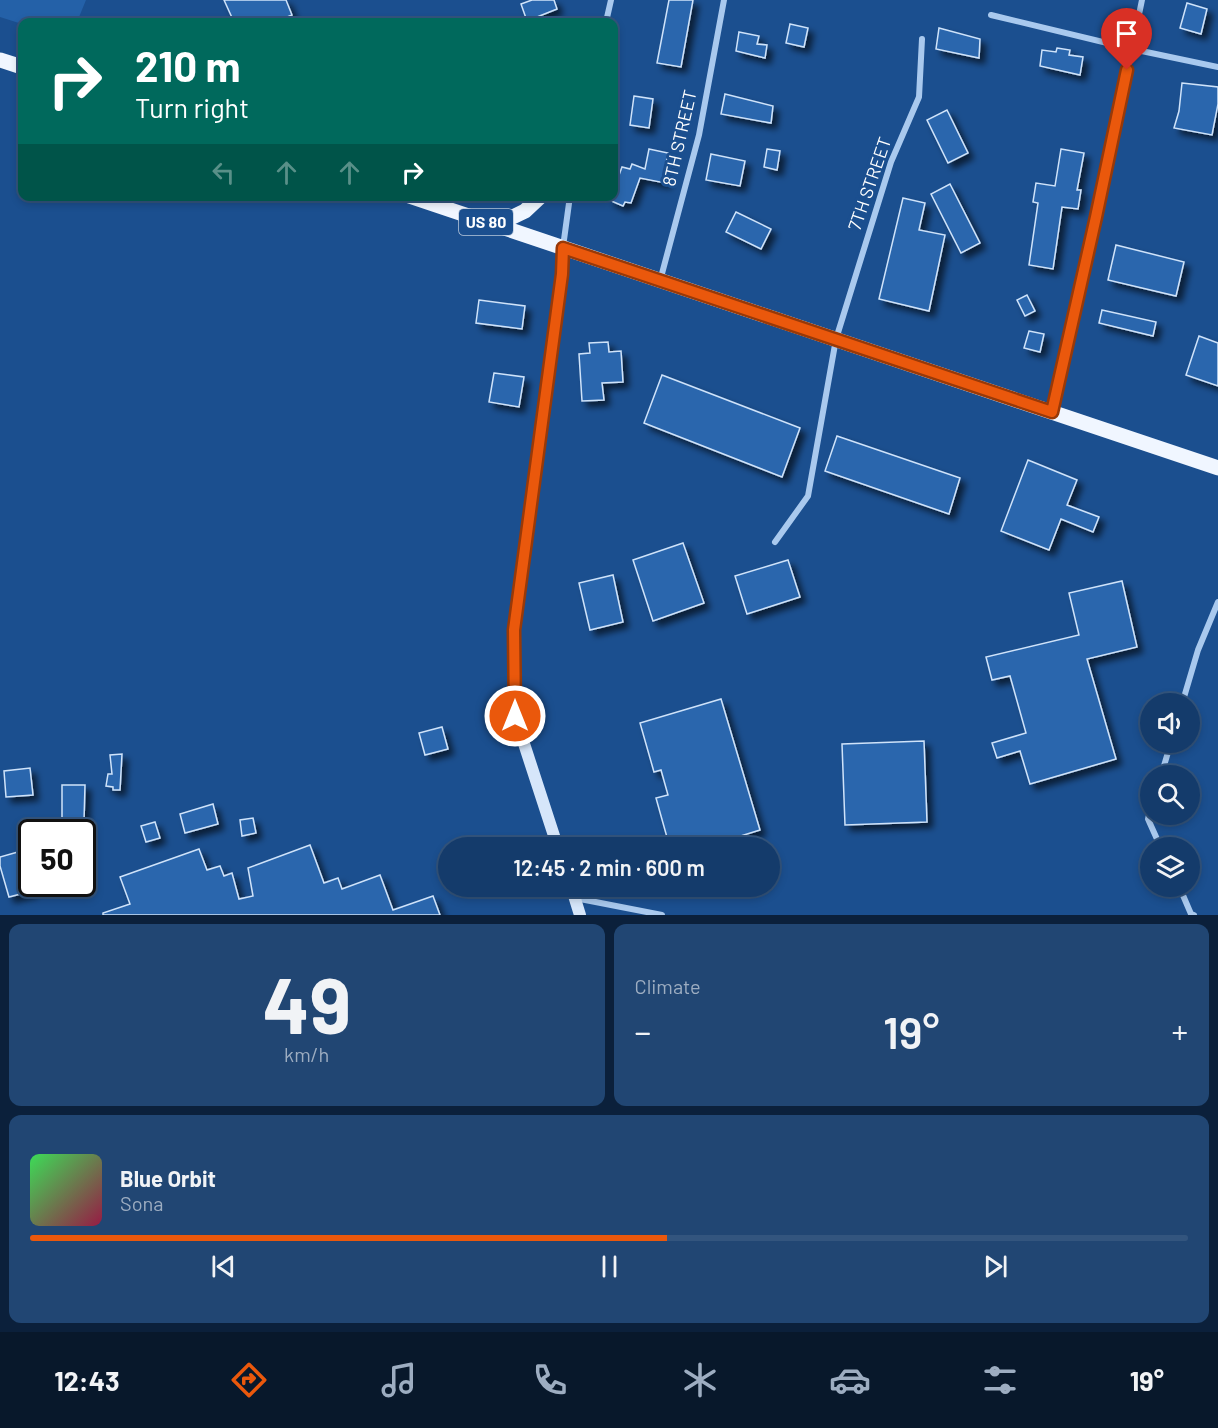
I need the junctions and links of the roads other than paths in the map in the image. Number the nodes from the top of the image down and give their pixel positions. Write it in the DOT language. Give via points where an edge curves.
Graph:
graph roads {
  1 [pos="610,0"];
  2 [pos="724,0"];
  3 [pos="1142,0"];
  4 [pos="992,15"];
  5 [pos="607,18"];
  6 [pos="922,39"];
  7 [pos="1132,49"];
  8 [pos="0,60"];
  9 [pos="18,67"];
  10 [pos="1218,67"];
  11 [pos="424,201"];
  12 [pos="536,201"];
  13 [pos="569,201"];
  14 [pos="496,225"];
  15 [pos="563,248"];
  16 [pos="660,281"];
  17 [pos="836,339"];
  18 [pos="1052,412"];
  19 [pos="1218,468"];
  20 [pos="775,542"];
  21 [pos="1218,602"];
  22 [pos="1185,693"];
  23 [pos="554,837"];
  24 [pos="574,897"];
  25 [pos="592,897"];
  26 [pos="1184,897"];
  27 [pos="580,915"];
  28 [pos="662,915"];
  29 [pos="1194,915"];
  1 -- 5 [label="street"];
  2 -- 16 [label="street, 8TH STREET" via="699,135"];
  3 -- 7 [label="street"];
  4 -- 7 [label="street"];
  6 -- 17 [label="street, 7TH STREET" via="919,97 891,162"];
  7 -- 10 [label="street"];
  7 -- 18 [label="street"];
  8 -- 9 [label="main road"];
  11 -- 14 [label="main road, US 80"];
  12 -- 14 [label="main road" via="525,211"];
  13 -- 15 [label="street"];
  14 -- 15 [label="main road, US 80"];
  15 -- 16 [label="main road, US 80"];
  15 -- 23 [label="main road" via="514,630 515,716"];
  16 -- 17 [label="main road, US 80"];
  17 -- 18 [label="main road, US 80"];
  17 -- 20 [label="street, 7TH STREET" via="808,496"];
  18 -- 19 [label="main road, US 80"];
  21 -- 22 [label="street"];
  24 -- 27 [label="main road"];
  25 -- 28 [label="street"];
  26 -- 29 [label="street"];
}
